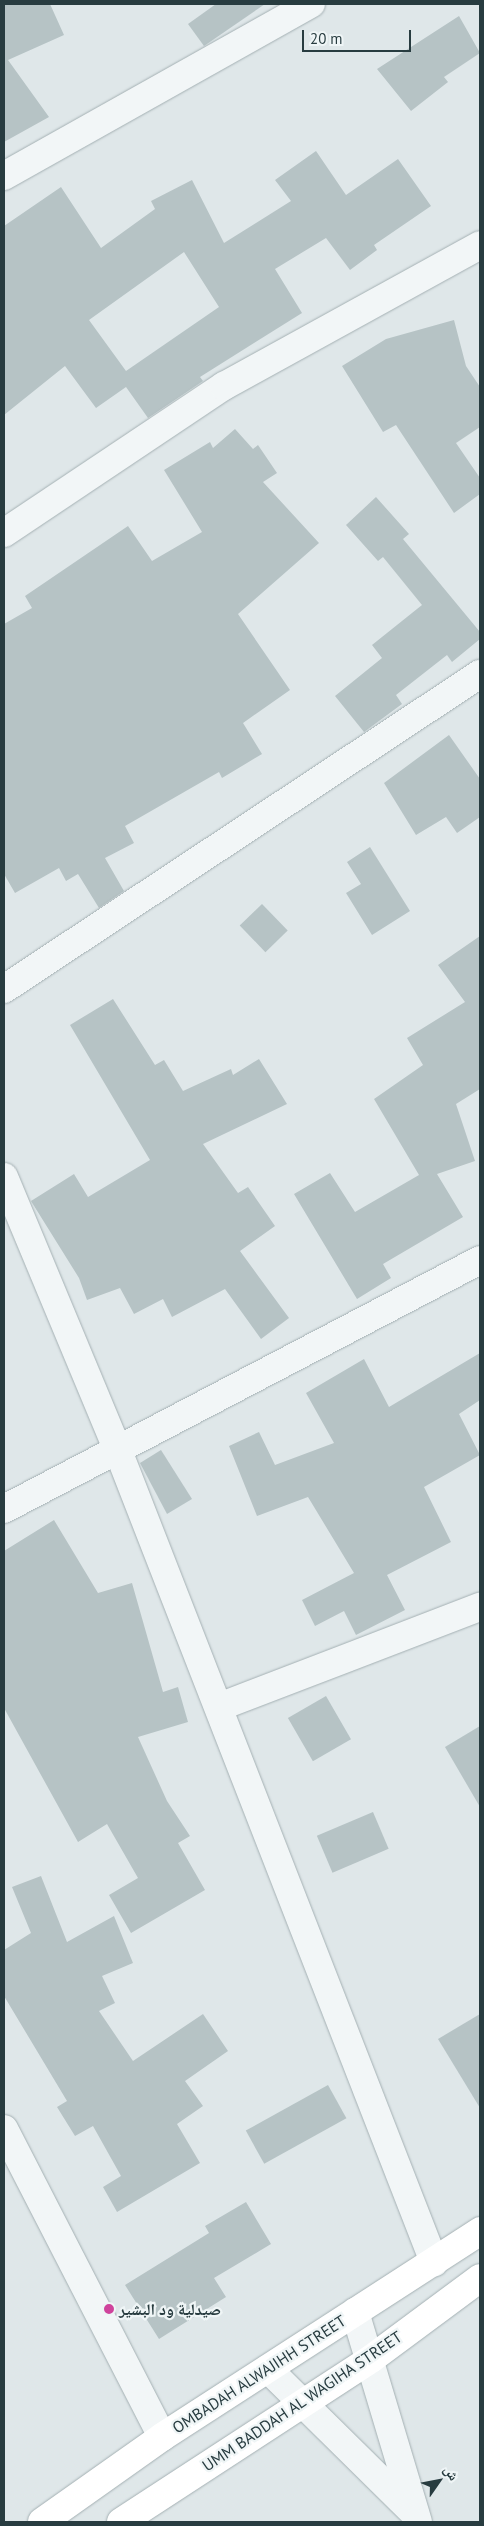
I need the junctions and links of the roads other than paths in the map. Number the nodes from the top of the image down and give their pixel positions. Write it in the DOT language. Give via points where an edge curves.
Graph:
graph roads {
  1 [pos="310,4"];
  2 [pos="280,11"];
  3 [pos="4,176"];
  4 [pos="480,245"];
  5 [pos="4,533"];
  6 [pos="480,674"];
  7 [pos="4,989"];
  8 [pos="4,1177"];
  9 [pos="480,1260"];
  10 [pos="118,1448"];
  11 [pos="4,1509"];
  12 [pos="480,1607"];
  13 [pos="219,1707"];
  14 [pos="4,2129"];
  15 [pos="480,2232"];
  16 [pos="434,2262"];
  17 [pos="480,2278"];
  18 [pos="355,2312"];
  19 [pos="371,2359"];
  20 [pos="268,2369"];
  21 [pos="305,2402"];
  22 [pos="162,2437"];
  23 [pos="416,2518"];
  24 [pos="42,2522"];
  25 [pos="121,2522"];
  1 -- 2 [label="street"];
  2 -- 3 [label="street"];
  4 -- 5 [label="street" via="224,386"];
  6 -- 7 [label="street"];
  8 -- 10 [label="street"];
  9 -- 10 [label="street"];
  10 -- 11 [label="street"];
  10 -- 13 [label="street"];
  12 -- 13 [label="street"];
  13 -- 16 [label="street"];
  14 -- 22 [label="street"];
  15 -- 16 [label="main road, OMBADAH ALWAJIHH STREET"];
  16 -- 18 [label="main road, OMBADAH ALWAJIHH STREET"];
  17 -- 19 [label="main road, UMM BADDAH AL WAGIHA STREET"];
  18 -- 19 [label="street"];
  18 -- 20 [label="main road, OMBADAH ALWAJIHH STREET"];
  19 -- 21 [label="main road, UMM BADDAH AL WAGIHA STREET"];
  19 -- 23 [label="street"];
  20 -- 21 [label="street"];
  20 -- 22 [label="main road, OMBADAH ALWAJIHH STREET"];
  21 -- 23 [label="street"];
  21 -- 25 [label="main road, UMM BADDAH AL WAGIHA STREET"];
  22 -- 24 [label="main road, OMBADAH ALWAJIHH STREET"];
}
